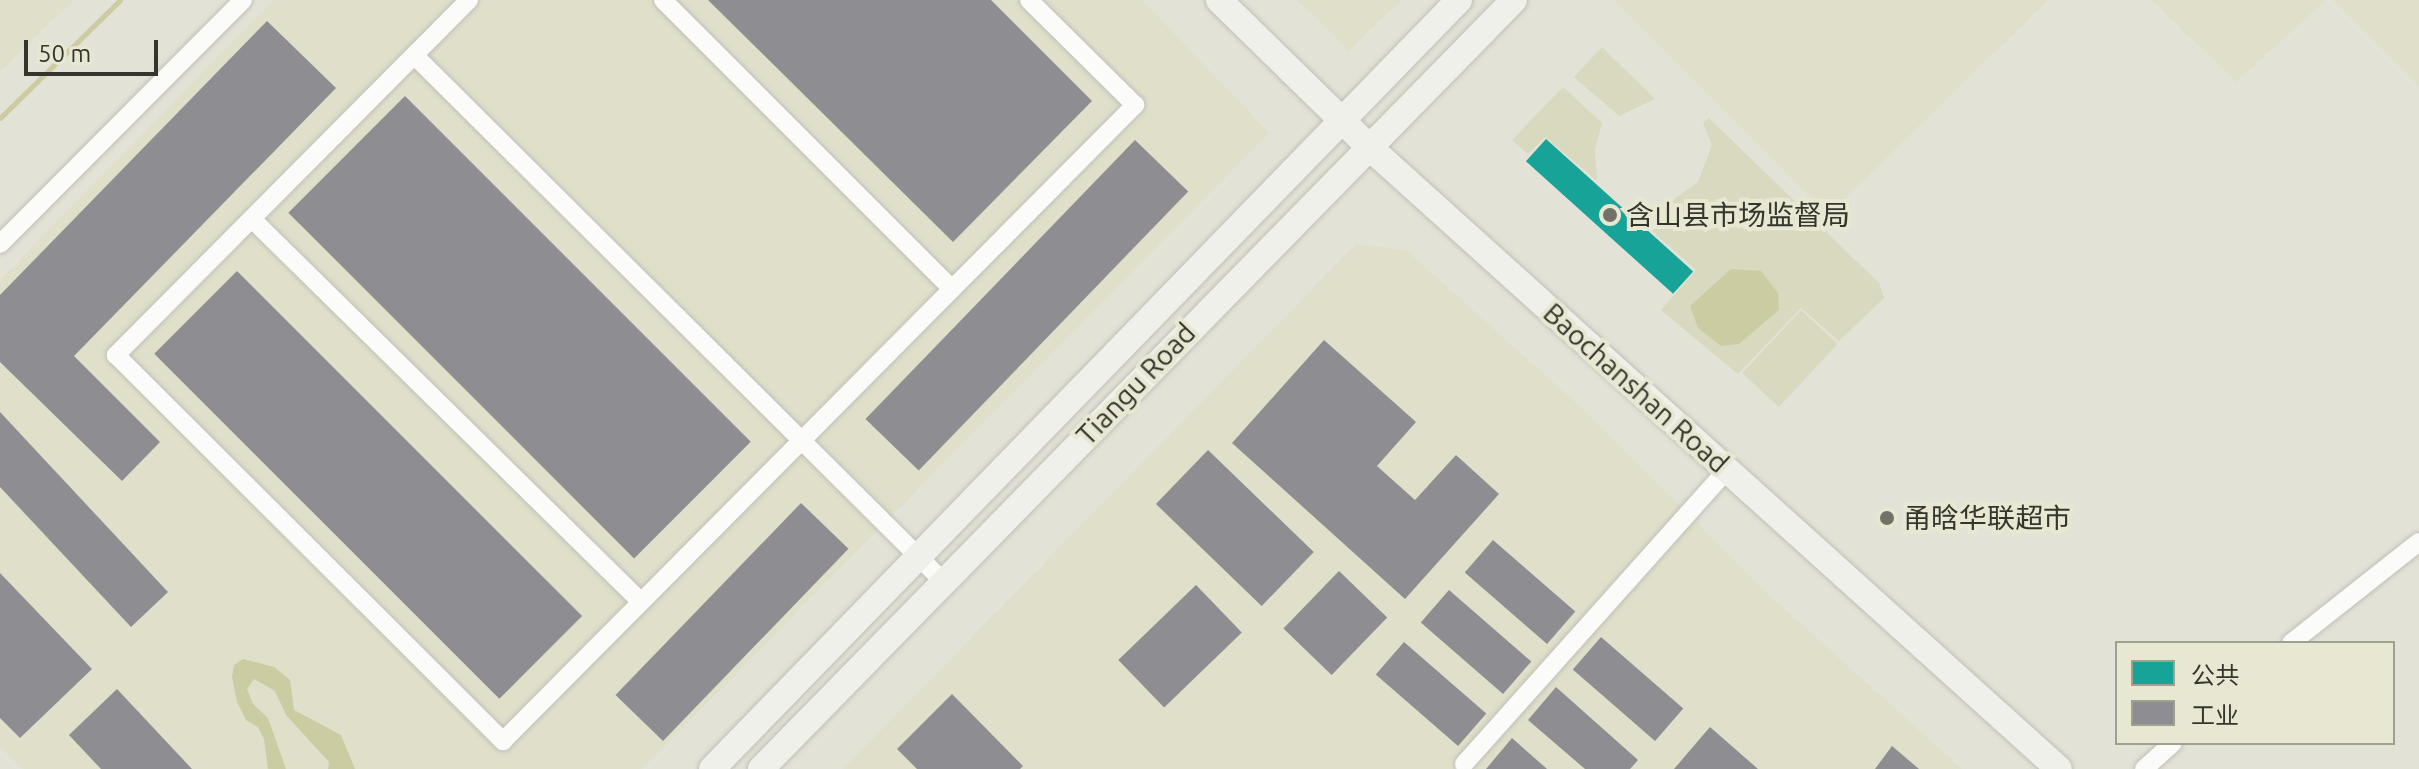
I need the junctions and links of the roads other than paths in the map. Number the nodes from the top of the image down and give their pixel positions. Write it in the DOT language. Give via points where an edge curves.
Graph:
graph roads {
  1 [pos="243,0"];
  2 [pos="469,0"];
  3 [pos="663,0"];
  4 [pos="1029,0"];
  5 [pos="1219,0"];
  6 [pos="1459,0"];
  7 [pos="1514,0"];
  8 [pos="414,55"];
  9 [pos="1340,121"];
  10 [pos="1368,146"];
  11 [pos="252,219"];
  12 [pos="0,244"];
  13 [pos="952,289"];
  14 [pos="802,441"];
  15 [pos="1727,470"];
  16 [pos="2419,542"];
  17 [pos="919,557"];
  18 [pos="943,581"];
  19 [pos="641,602"];
  20 [pos="2294,641"];
  21 [pos="2171,745"];
  22 [pos="1464,764"];
  23 [pos="712,769"];
  24 [pos="761,769"];
  25 [pos="2059,769"];
  26 [pos="2144,769"];
  1 -- 12 [label="street"];
  2 -- 8 [label="street"];
  3 -- 13 [label="street"];
  4 -- 13 [label="street" via="1135,105"];
  5 -- 9 [label="main road, Baochanshan Road"];
  6 -- 9 [label="main road, Tiangu Road"];
  7 -- 10 [label="main road, Tiangu Road"];
  8 -- 11 [label="street"];
  8 -- 14 [label="street"];
  9 -- 10 [label="main road, Baochanshan Road"];
  9 -- 17 [label="main road, Tiangu Road"];
  10 -- 15 [label="main road, Baochanshan Road"];
  10 -- 18 [label="main road, Tiangu Road"];
  11 -- 19 [label="street"];
  11 -- 19 [label="street" via="116,355 503,741"];
  13 -- 14 [label="street"];
  14 -- 17 [label="street"];
  14 -- 19 [label="street"];
  15 -- 22 [label="street"];
  15 -- 25 [label="main road, Baochanshan Road"];
  16 -- 20 [label="street"];
  17 -- 18 [label="street"];
  17 -- 23 [label="main road, Tiangu Road"];
  18 -- 24 [label="main road, Tiangu Road"];
  21 -- 26 [label="street"];
}
